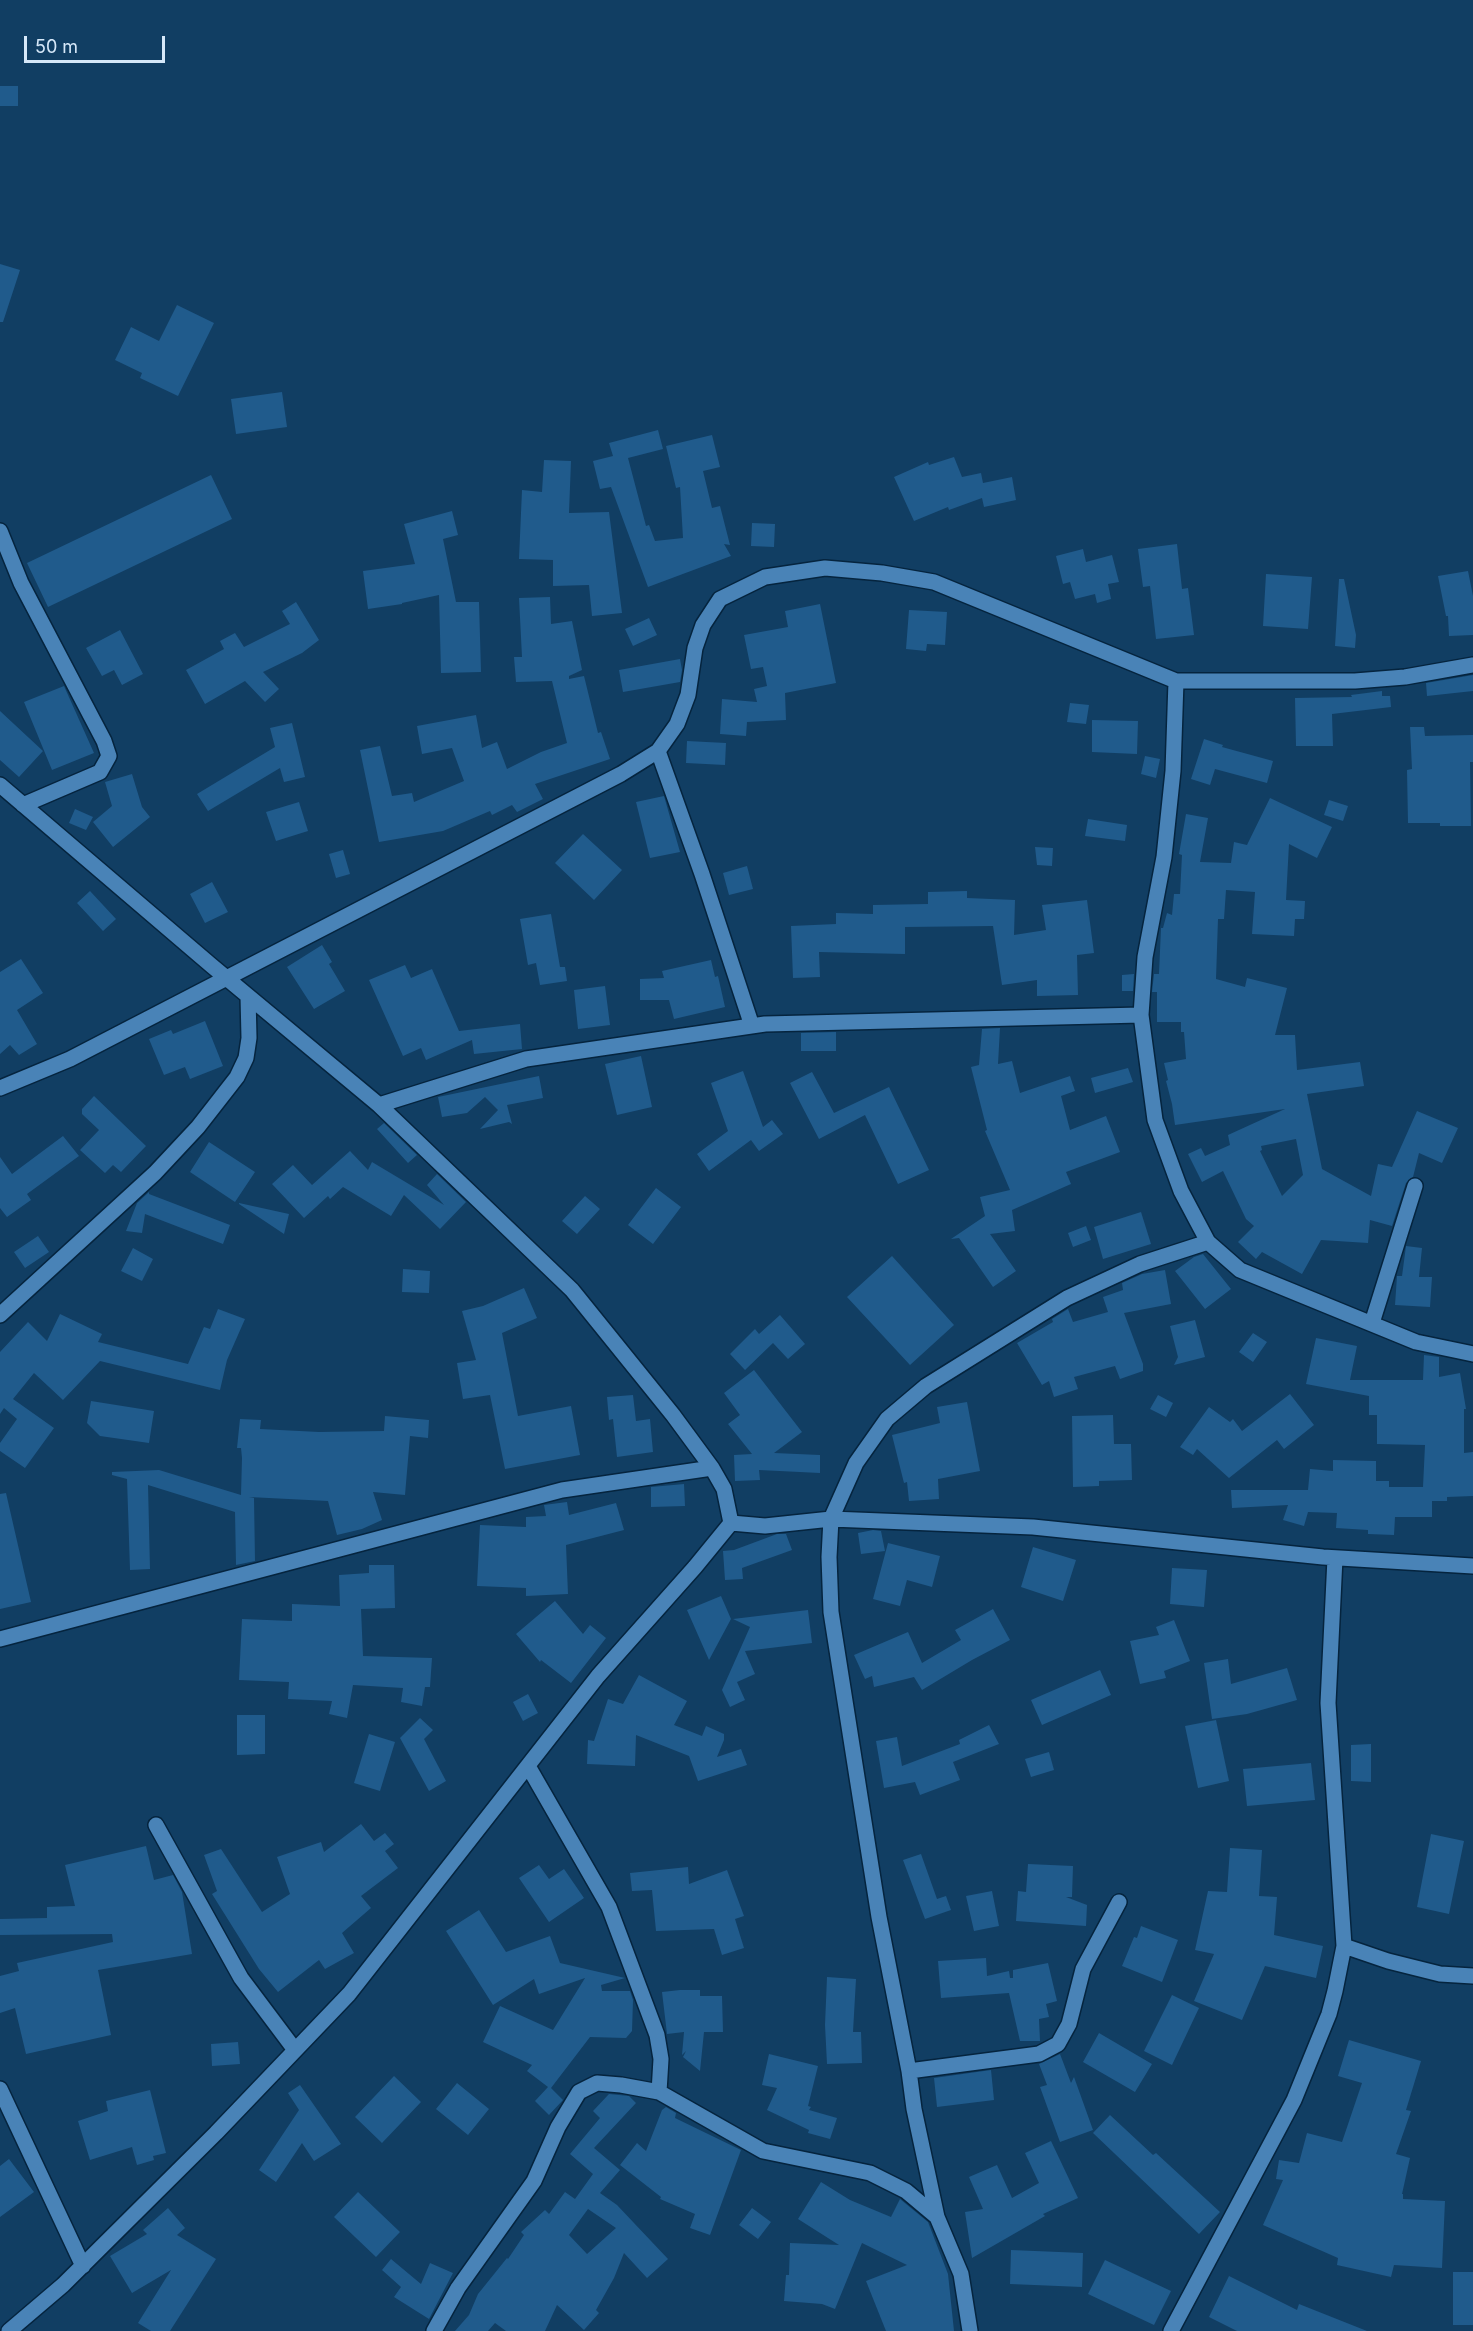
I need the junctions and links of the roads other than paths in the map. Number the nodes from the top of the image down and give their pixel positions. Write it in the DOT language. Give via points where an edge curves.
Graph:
graph roads {
  1 [pos="0,531"];
  2 [pos="1473,664"];
  3 [pos="1176,681"];
  4 [pos="658,751"];
  5 [pos="0,785"];
  6 [pos="23,805"];
  7 [pos="225,977"];
  8 [pos="248,996"];
  9 [pos="1141,1015"];
  10 [pos="752,1026"];
  11 [pos="0,1089"];
  12 [pos="379,1105"];
  13 [pos="1415,1186"];
  14 [pos="1208,1242"];
  15 [pos="0,1315"];
  16 [pos="1372,1323"];
  17 [pos="1473,1354"];
  18 [pos="712,1468"];
  19 [pos="831,1519"];
  20 [pos="731,1523"];
  21 [pos="1335,1558"];
  22 [pos="1473,1566"];
  23 [pos="0,1639"];
  24 [pos="528,1766"];
  25 [pos="156,1825"];
  26 [pos="1119,1902"];
  27 [pos="1344,1946"];
  28 [pos="1473,1976"];
  29 [pos="295,2050"];
  30 [pos="909,2071"];
  31 [pos="0,2089"];
  32 [pos="659,2092"];
  33 [pos="937,2217"];
  34 [pos="82,2266"];
  35 [pos="9,2331"];
  36 [pos="435,2331"];
  37 [pos="970,2331"];
  38 [pos="1171,2331"];
  1 -- 6 [label="street" via="21,584 109,756 100,772"];
  2 -- 3 [label="street" via="1405,677 1355,681"];
  3 -- 4 [label="street" via="934,582 825,568 765,577 720,599 703,625 695,648 688,695 677,724"];
  3 -- 9 [label="street" via="1173,771 1164,857 1145,957"];
  4 -- 7 [label="street"];
  4 -- 10 [label="street"];
  5 -- 6 [label="street"];
  6 -- 7 [label="street"];
  7 -- 8 [label="street"];
  7 -- 11 [label="street" via="70,1059"];
  8 -- 12 [label="street"];
  8 -- 15 [label="street" via="249,1038 246,1058 237,1077 155,1173"];
  9 -- 10 [label="street"];
  9 -- 14 [label="street" via="1155,1120 1181,1191"];
  10 -- 12 [label="street" via="526,1059"];
  12 -- 18 [label="street" via="572,1290"];
  13 -- 16 [label="street"];
  14 -- 16 [label="street" via="1240,1270"];
  14 -- 19 [label="street" via="1140,1264 1067,1298 926,1386 886,1419 856,1463"];
  16 -- 17 [label="street" via="1416,1342"];
  18 -- 20 [label="street" via="723,1489"];
  18 -- 23 [label="street" via="562,1490"];
  19 -- 20 [label="street" via="765,1526"];
  19 -- 21 [label="street" via="1033,1527"];
  19 -- 30 [label="street" via="831,1612 879,1917"];
  20 -- 24 [label="street" via="598,1676"];
  21 -- 22 [label="street"];
  21 -- 27 [label="street" via="1328,1703"];
  24 -- 29 [label="street" via="349,1994"];
  24 -- 32 [label="street" via="609,1907 657,2035 661,2059"];
  25 -- 29 [label="street" via="241,1978"];
  26 -- 30 [label="street" via="1083,1969 1069,2024 1058,2044 1039,2054"];
  27 -- 28 [label="street" via="1440,1974"];
  27 -- 38 [label="street" via="1329,2014 1294,2100"];
  29 -- 34 [label="street"];
  30 -- 33 [label="street"];
  31 -- 34 [label="street"];
  32 -- 33 [label="street" via="763,2151 870,2173 906,2191"];
  32 -- 36 [label="street" via="597,2083 579,2092 534,2181 458,2288"];
  33 -- 37 [label="street" via="961,2274"];
  34 -- 35 [label="street"];
}
